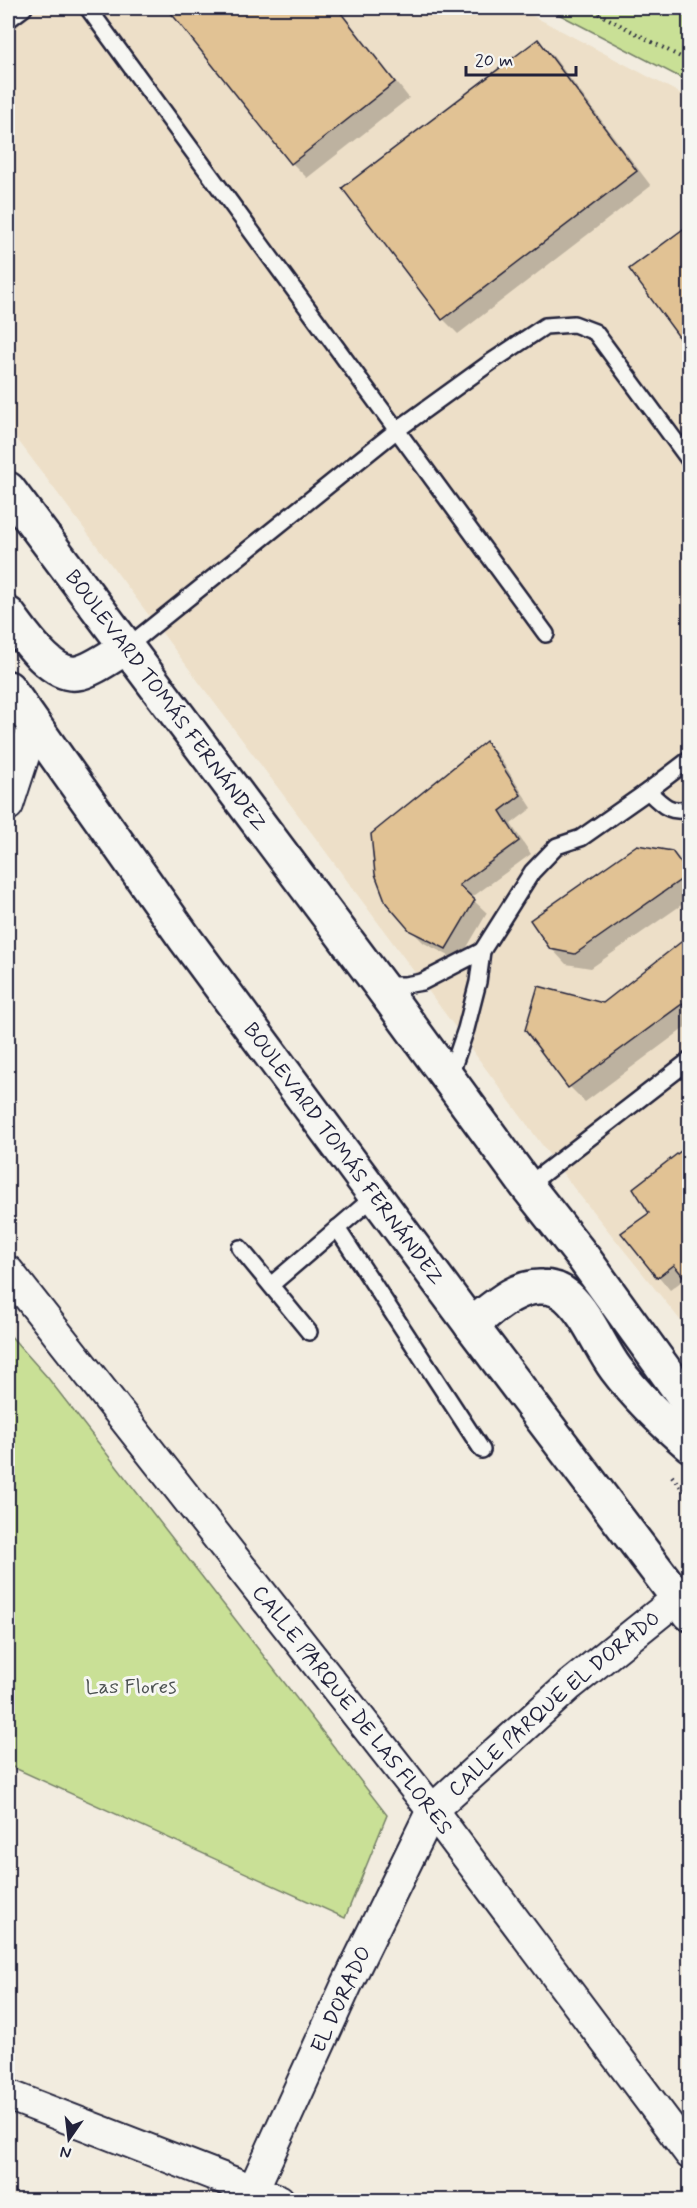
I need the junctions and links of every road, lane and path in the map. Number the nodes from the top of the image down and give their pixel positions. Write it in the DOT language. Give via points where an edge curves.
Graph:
graph roads {
  1 [pos="24,8"];
  2 [pos="88,8"];
  3 [pos="588,8"];
  4 [pos="8,20"];
  5 [pos="690,62"];
  6 [pos="398,430"];
  7 [pos="690,461"];
  8 [pos="8,489"];
  9 [pos="8,614"];
  10 [pos="546,634"];
  11 [pos="127,647"];
  12 [pos="8,688"];
  13 [pos="34,725"];
  14 [pos="690,759"];
  15 [pos="648,791"];
  16 [pos="8,805"];
  17 [pos="690,808"];
  18 [pos="482,951"];
  19 [pos="380,985"];
  20 [pos="690,1060"];
  21 [pos="449,1079"];
  22 [pos="527,1186"];
  23 [pos="375,1196"];
  24 [pos="337,1228"];
  25 [pos="240,1248"];
  26 [pos="8,1271"];
  27 [pos="271,1285"];
  28 [pos="471,1325"];
  29 [pos="309,1332"];
  30 [pos="690,1404"];
  31 [pos="690,1445"];
  32 [pos="482,1450"];
  33 [pos="684,1606"];
  34 [pos="432,1810"];
  35 [pos="8,2095"];
  36 [pos="690,2154"];
  37 [pos="266,2195"];
  1 -- 4 [label="lane"];
  2 -- 6 [label="lane"];
  3 -- 5 [label="path"];
  6 -- 7 [label="lane" via="545,326 574,324 595,332"];
  6 -- 10 [label="lane"];
  6 -- 11 [label="lane"];
  8 -- 11 [label="main road, BOULEVARD TOMÁS FERNÁNDEZ"];
  9 -- 11 [label="main road" via="39,654 64,671 76,674 87,670"];
  11 -- 19 [label="main road, BOULEVARD TOMÁS FERNÁNDEZ"];
  12 -- 13 [label="main road, BOULEVARD TOMÁS FERNÁNDEZ"];
  13 -- 16 [label="street"];
  13 -- 23 [label="main road, BOULEVARD TOMÁS FERNÁNDEZ"];
  14 -- 15 [label="lane"];
  15 -- 17 [label="lane" via="664,808"];
  15 -- 18 [label="lane" via="581,838 557,846 528,878"];
  18 -- 19 [label="lane" via="422,982"];
  18 -- 21 [label="lane" via="466,1029"];
  19 -- 21 [label="main road, BOULEVARD TOMÁS FERNÁNDEZ"];
  20 -- 22 [label="lane"];
  21 -- 22 [label="main road, BOULEVARD TOMÁS FERNÁNDEZ"];
  22 -- 30 [label="main road, BOULEVARD TOMÁS FERNÁNDEZ"];
  23 -- 24 [label="lane"];
  23 -- 28 [label="main road, BOULEVARD TOMÁS FERNÁNDEZ"];
  24 -- 27 [label="lane"];
  24 -- 32 [label="lane"];
  25 -- 27 [label="lane"];
  26 -- 34 [label="street, CALLE PARQUE DE LAS FLORES"];
  27 -- 29 [label="lane"];
  28 -- 31 [label="main road" via="513,1295 540,1286 554,1288 567,1296 583,1315 615,1369 667,1426"];
  28 -- 33 [label="main road, BOULEVARD TOMÁS FERNÁNDEZ"];
  33 -- 34 [label="street, CALLE PARQUE EL DORADO" via="570,1685"];
  34 -- 36 [label="street, CALLE PARQUE DE LAS FLORES"];
  34 -- 37 [label="street, EL DORADO" via="347,1984"];
  35 -- 37 [label="street"];
}
